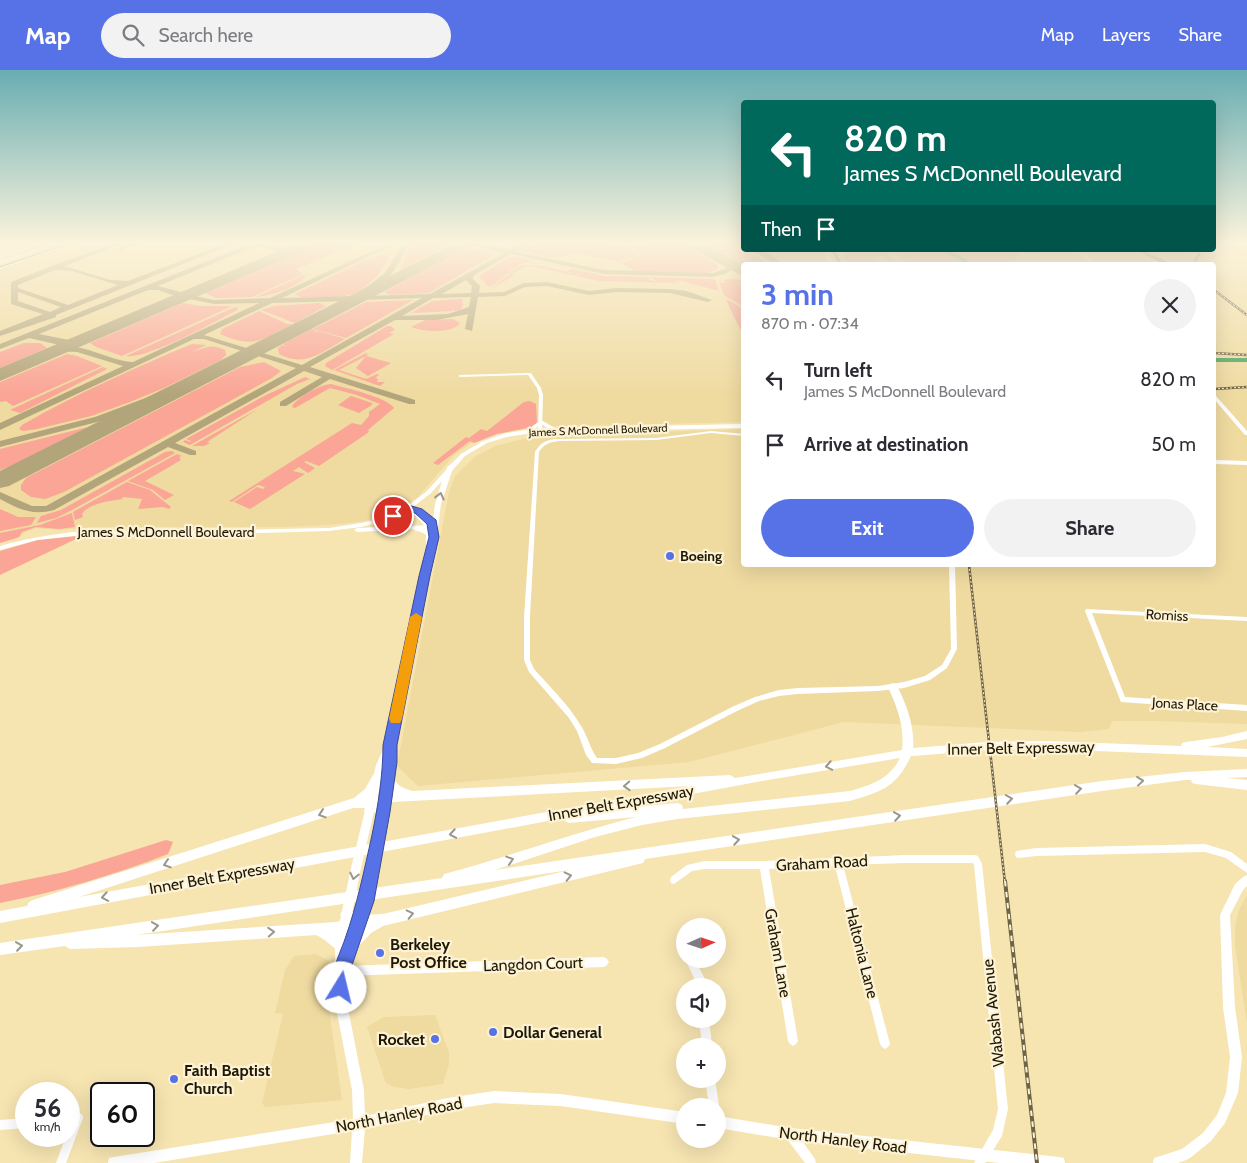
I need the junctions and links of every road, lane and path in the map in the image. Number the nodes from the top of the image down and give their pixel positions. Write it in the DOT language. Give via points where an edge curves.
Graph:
graph roads {
  1 [pos="460,376"];
  2 [pos="1216,399"];
  3 [pos="540,422"];
  4 [pos="741,426"];
  5 [pos="540,430"];
  6 [pos="557,430"];
  7 [pos="528,432"];
  8 [pos="1247,434"];
  9 [pos="741,435"];
  10 [pos="1216,462"];
  11 [pos="1247,463"];
  12 [pos="450,467"];
  13 [pos="408,508"];
  14 [pos="432,527"];
  15 [pos="415,528"];
  16 [pos="333,530"];
  17 [pos="429,535"];
  18 [pos="0,548"];
  19 [pos="430,551"];
  20 [pos="952,567"];
  21 [pos="1247,620"];
  22 [pos="893,687"];
  23 [pos="1123,700"];
  24 [pos="1247,708"];
  25 [pos="1247,735"];
  26 [pos="1160,750"];
  27 [pos="1247,753"];
  28 [pos="876,757"];
  29 [pos="1247,773"];
  30 [pos="762,777"];
  31 [pos="382,778"];
  32 [pos="1171,778"];
  33 [pos="1247,785"];
  34 [pos="413,796"];
  35 [pos="385,798"];
  36 [pos="353,803"];
  37 [pos="972,805"];
  38 [pos="372,806"];
  39 [pos="383,812"];
  40 [pos="518,822"];
  41 [pos="688,847"];
  42 [pos="1019,854"];
  43 [pos="975,859"];
  44 [pos="838,861"];
  45 [pos="764,866"];
  46 [pos="1247,869"];
  47 [pos="674,880"];
  48 [pos="1247,880"];
  49 [pos="431,886"];
  50 [pos="386,892"];
  51 [pos="0,916"];
  52 [pos="353,920"];
  53 [pos="383,920"];
  54 [pos="315,929"];
  55 [pos="37,944"];
  56 [pos="346,945"];
  57 [pos="0,949"];
  58 [pos="604,962"];
  59 [pos="342,971"];
  60 [pos="793,1041"];
  61 [pos="885,1044"];
  62 [pos="676,1117"];
  63 [pos="726,1123"];
  64 [pos="15,1124"];
  65 [pos="359,1124"];
  66 [pos="0,1125"];
  67 [pos="790,1134"];
  68 [pos="65,1147"];
  69 [pos="178,1158"];
  70 [pos="61,1163"];
  71 [pos="114,1163"];
  72 [pos="356,1163"];
  73 [pos="811,1163"];
  74 [pos="980,1163"];
  75 [pos="1059,1163"];
  76 [pos="1159,1163"];
  1 -- 3 [label="street" via="529,374 541,395"];
  2 -- 8 [label="street"];
  3 -- 5 [label="street"];
  3 -- 6 [label="main road"];
  3 -- 7 [label="main road"];
  4 -- 6 [label="main road, James S McDonnell Boulevard"];
  5 -- 6 [label="main road, James S McDonnell Boulevard"];
  5 -- 7 [label="main road, James S McDonnell Boulevard"];
  7 -- 12 [label="main road, James S McDonnell Boulevard" via="506,435 479,445"];
  9 -- 22 [label="street" via="711,432 656,439 559,440 541,445 537,452 527,617 526,651 532,670 571,716 589,753 595,760 604,762 629,759 662,746 760,697 803,690"];
  10 -- 11 [label="street"];
  12 -- 13 [label="main road, James S McDonnell Boulevard" via="429,492"];
  14 -- 12 [label="main road, one-way"];
  13 -- 14 [label="main road"];
  13 -- 16 [label="street, James S McDonnell Boulevard" via="370,524"];
  14 -- 15 [label="street, James S McDonnell Boulevard"];
  14 -- 17 [label="main road"];
  14 -- 19 [label="main road" via="434,537"];
  15 -- 16 [label="street, James S McDonnell Boulevard"];
  15 -- 17 [label="main road"];
  16 -- 18 [label="street, James S McDonnell Boulevard" via="72,533 34,538"];
  17 -- 19 [label="main road"];
  19 -- 31 [label="main road" via="390,745 380,766"];
  20 -- 22 [label="street" via="952,656 935,675"];
  21 -- 23 [label="street, Romiss" via="1088,611"];
  22 -- 40 [label="highway" via="904,733 902,752 887,774 860,789"];
  49 -- 22 [label="highway, one-way" via="450,877 642,820 850,796 873,790 897,772 909,748 907,723"];
  23 -- 24 [label="street, Jonas Place"];
  25 -- 26 [label="highway"];
  26 -- 27 [label="highway, Inner Belt Expressway"];
  26 -- 28 [label="highway, Inner Belt Expressway" via="1006,745"];
  28 -- 30 [label="highway, Inner Belt Expressway, one-way"];
  29 -- 32 [label="highway"];
  30 -- 34 [label="highway, one-way"];
  30 -- 40 [label="highway, Inner Belt Expressway"];
  31 -- 34 [label="highway" via="395,789"];
  31 -- 35 [label="main road"];
  31 -- 36 [label="highway"];
  31 -- 38 [label="main road"];
  32 -- 33 [label="highway"];
  37 -- 32 [label="highway, one-way"];
  34 -- 35 [label="highway"];
  35 -- 38 [label="highway"];
  35 -- 39 [label="main road"];
  36 -- 38 [label="highway"];
  36 -- 51 [label="highway, one-way"];
  41 -- 37 [label="highway, one-way"];
  38 -- 39 [label="highway"];
  38 -- 52 [label="main road, one-way"];
  39 -- 52 [label="main road"];
  40 -- 51 [label="highway, Inner Belt Expressway, one-way"];
  41 -- 49 [label="highway"];
  53 -- 41 [label="highway, one-way"];
  42 -- 46 [label="street" via="1205,848 1228,855"];
  43 -- 44 [label="street, Graham Road"];
  43 -- 74 [label="street, Wabash Avenue" via="1003,1109 998,1132"];
  44 -- 45 [label="street, Graham Road"];
  44 -- 61 [label="street, Haltonia Lane"];
  45 -- 47 [label="street, Graham Road" via="697,866"];
  45 -- 60 [label="street, Graham Lane"];
  48 -- 76 [label="main road" via="1239,887 1225,916 1229,1007 1236,1057 1232,1093 1221,1119 1207,1136 1186,1154"];
  49 -- 50 [label="highway"];
  55 -- 50 [label="highway, one-way"];
  52 -- 53 [label="highway"];
  52 -- 54 [label="highway"];
  52 -- 56 [label="main road"];
  52 -- 56 [label="main road"];
  53 -- 56 [label="highway"];
  55 -- 54 [label="highway, one-way" via="102,943"];
  54 -- 56 [label="highway"];
  57 -- 55 [label="highway, one-way"];
  56 -- 59 [label="main road"];
  58 -- 59 [label="street, Langdon Court"];
  59 -- 65 [label="main road" via="342,1003 358,1090"];
  62 -- 65 [label="main road, North Hanley Road" via="561,1100 494,1097"];
  63 -- 67 [label="main road, North Hanley Road"];
  64 -- 66 [label="street"];
  65 -- 69 [label="main road, North Hanley Road"];
  65 -- 72 [label="main road"];
  67 -- 73 [label="street"];
  67 -- 75 [label="main road, North Hanley Road"];
  68 -- 70 [label="street"];
  69 -- 71 [label="main road, North Hanley Road"];
}
